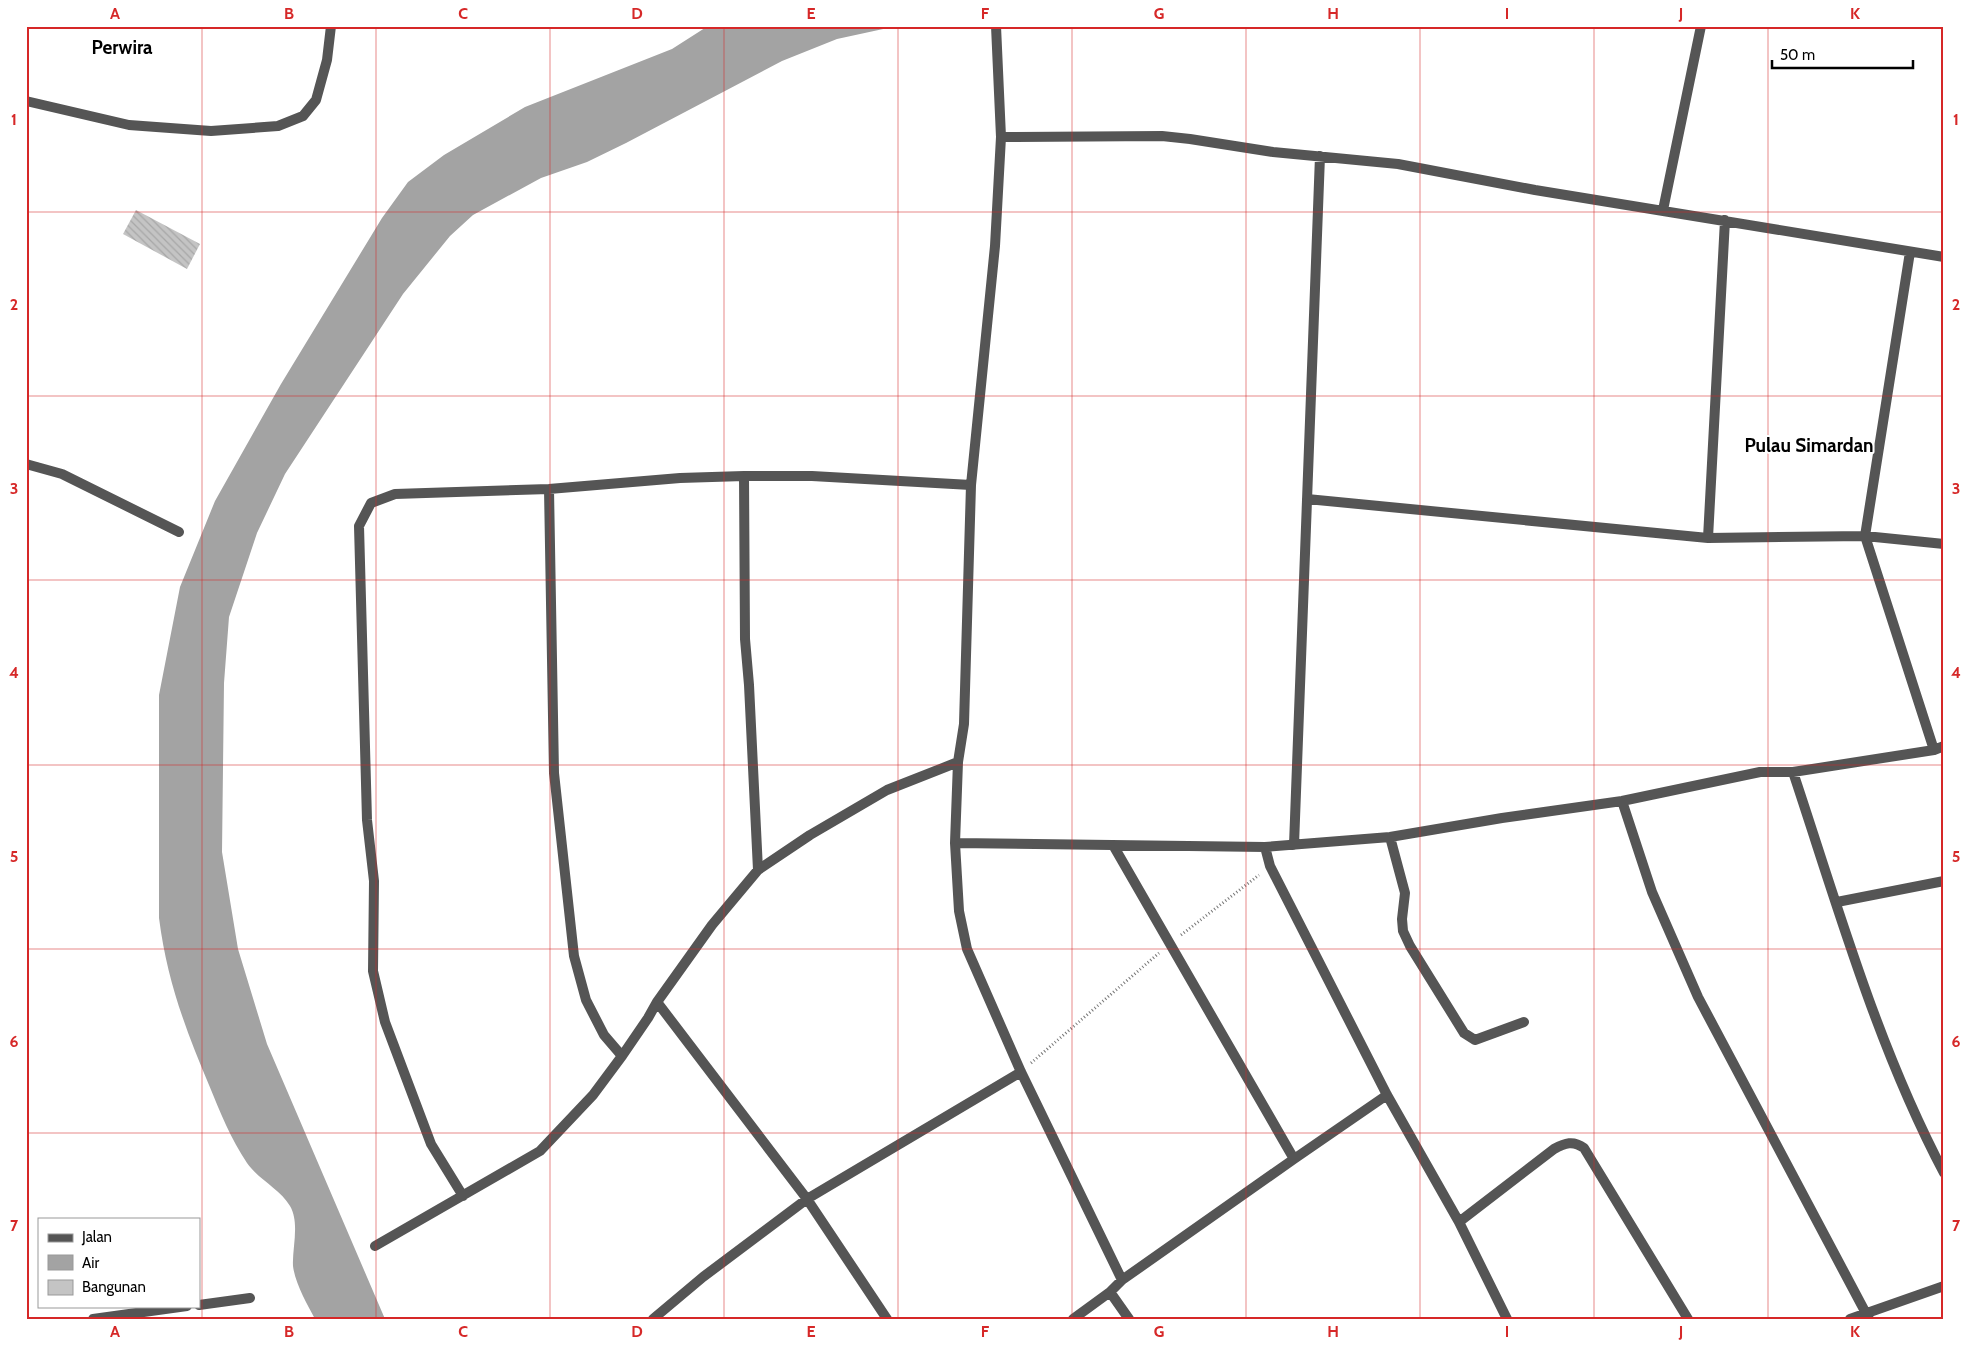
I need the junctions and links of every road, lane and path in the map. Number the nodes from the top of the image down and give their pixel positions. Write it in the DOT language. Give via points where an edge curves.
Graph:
graph roads {
  1 [pos="330,26"];
  2 [pos="996,26"];
  3 [pos="1701,26"];
  4 [pos="26,101"];
  5 [pos="1001,136"];
  6 [pos="1320,156"];
  7 [pos="1663,210"];
  8 [pos="1725,220"];
  9 [pos="1910,252"];
  10 [pos="1944,257"];
  11 [pos="26,464"];
  12 [pos="744,476"];
  13 [pos="971,485"];
  14 [pos="549,489"];
  15 [pos="1307,499"];
  16 [pos="179,532"];
  17 [pos="1866,536"];
  18 [pos="1708,538"];
  19 [pos="1944,544"];
  20 [pos="1939,748"];
  21 [pos="958,762"];
  22 [pos="1793,772"];
  23 [pos="1622,801"];
  24 [pos="1390,837"];
  25 [pos="955,843"];
  26 [pos="1113,845"];
  27 [pos="1294,845"];
  28 [pos="1265,847"];
  29 [pos="1270,866"];
  30 [pos="758,870"];
  31 [pos="1944,881"];
  32 [pos="1837,902"];
  33 [pos="1169,944"];
  34 [pos="657,1002"];
  35 [pos="1524,1022"];
  36 [pos="622,1056"];
  37 [pos="1020,1072"];
  38 [pos="1388,1095"];
  39 [pos="1294,1158"];
  40 [pos="1944,1173"];
  41 [pos="463,1196"];
  42 [pos="807,1199"];
  43 [pos="1459,1222"];
  44 [pos="375,1246"];
  45 [pos="1122,1280"];
  46 [pos="1944,1286"];
  47 [pos="1110,1292"];
  48 [pos="250,1298"];
  49 [pos="200,1305"];
  50 [pos="173,1308"];
  51 [pos="1868,1316"];
  52 [pos="93,1319"];
  53 [pos="652,1319"];
  54 [pos="887,1319"];
  55 [pos="1073,1319"];
  56 [pos="1129,1319"];
  57 [pos="1506,1319"];
  58 [pos="1688,1319"];
  59 [pos="1850,1319"];
  1 -- 4 [label="street" via="327,60 316,100 303,116 278,126 211,131 128,125"];
  2 -- 5 [label="street"];
  3 -- 7 [label="street"];
  5 -- 6 [label="street" via="1162,136"];
  5 -- 13 [label="street"];
  6 -- 7 [label="street" via="1398,164"];
  6 -- 15 [label="street"];
  7 -- 8 [label="street"];
  8 -- 9 [label="street"];
  8 -- 18 [label="street"];
  9 -- 10 [label="street"];
  9 -- 17 [label="street"];
  11 -- 16 [label="street" via="62,474"];
  12 -- 13 [label="street" via="812,476"];
  12 -- 14 [label="street"];
  12 -- 30 [label="street" via="744,620"];
  13 -- 21 [label="street" via="964,724"];
  14 -- 36 [label="street" via="554,773 574,956 586,1000 604,1034"];
  14 -- 41 [label="street" via="396,494 371,503 359,526 367,820 374,881 372,971 385,1022 431,1144"];
  15 -- 18 [label="street"];
  15 -- 27 [label="street"];
  17 -- 18 [label="street"];
  17 -- 19 [label="street"];
  17 -- 20 [label="street"];
  20 -- 22 [label="street"];
  21 -- 25 [label="street"];
  21 -- 30 [label="street" via="887,790"];
  22 -- 23 [label="street" via="1760,772"];
  22 -- 32 [label="street"];
  23 -- 24 [label="street"];
  23 -- 51 [label="street" via="1652,892 1698,997"];
  24 -- 27 [label="street"];
  24 -- 35 [label="street" via="1405,893 1403,931 1464,1033 1475,1040"];
  25 -- 26 [label="street"];
  25 -- 37 [label="street" via="959,911 967,949"];
  26 -- 28 [label="street"];
  26 -- 33 [label="street"];
  27 -- 28 [label="street"];
  28 -- 29 [label="street"];
  29 -- 33 [label="path"];
  29 -- 38 [label="street"];
  30 -- 34 [label="street" via="712,925"];
  31 -- 32 [label="street"];
  32 -- 40 [label="street" via="1865,990 1900,1082"];
  33 -- 37 [label="path"];
  33 -- 39 [label="street"];
  34 -- 36 [label="street"];
  34 -- 42 [label="street"];
  36 -- 41 [label="street" via="593,1095 540,1152"];
  37 -- 42 [label="street"];
  37 -- 45 [label="street"];
  38 -- 39 [label="street"];
  38 -- 43 [label="street"];
  39 -- 45 [label="street"];
  41 -- 44 [label="street"];
  42 -- 53 [label="street"];
  42 -- 54 [label="street"];
  43 -- 57 [label="street"];
  43 -- 58 [label="street" via="1554,1149 1572,1142 1578,1144 1584,1148"];
  45 -- 47 [label="street"];
  46 -- 51 [label="street"];
  47 -- 55 [label="street"];
  47 -- 56 [label="street"];
  48 -- 49 [label="street"];
  50 -- 52 [label="street"];
  51 -- 59 [label="street"];
}
